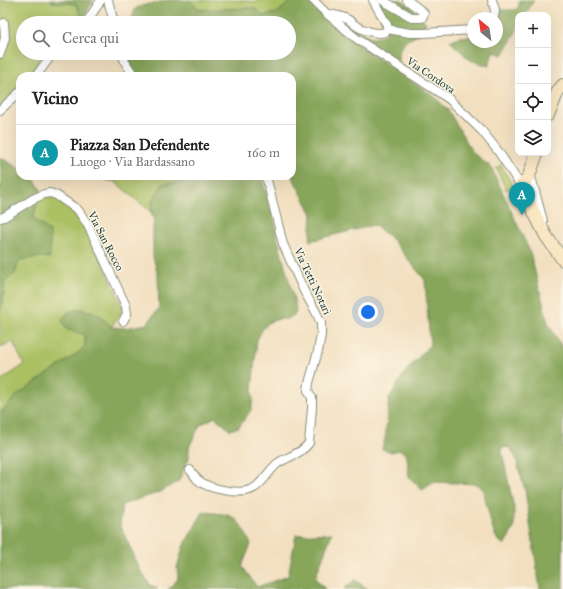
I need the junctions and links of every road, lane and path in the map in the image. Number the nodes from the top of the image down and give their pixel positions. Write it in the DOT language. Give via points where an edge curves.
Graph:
graph roads {
  1 [pos="101,0"];
  2 [pos="108,0"];
  3 [pos="313,0"];
  4 [pos="373,0"];
  5 [pos="382,0"];
  6 [pos="407,0"];
  7 [pos="492,0"];
  8 [pos="495,12"];
  9 [pos="327,14"];
  10 [pos="91,16"];
  11 [pos="112,16"];
  12 [pos="4,24"];
  13 [pos="387,29"];
  14 [pos="467,30"];
  15 [pos="0,54"];
  16 [pos="48,60"];
  17 [pos="124,60"];
  18 [pos="39,72"];
  19 [pos="131,72"];
  20 [pos="563,85"];
  21 [pos="16,96"];
  22 [pos="551,108"];
  23 [pos="0,110"];
  24 [pos="535,156"];
  25 [pos="530,173"];
  26 [pos="266,180"];
  27 [pos="521,186"];
  28 [pos="0,218"];
  29 [pos="546,236"];
  30 [pos="563,260"];
  31 [pos="123,321"];
  32 [pos="190,470"];
  1 -- 10 [label="street"];
  2 -- 11 [label="street"];
  3 -- 9 [label="street, Via Cordova"];
  4 -- 13 [label="street"];
  5 -- 6 [label="street" via="413,18 422,18 424,12"];
  7 -- 8 [label="street"];
  9 -- 13 [label="street" via="349,19 356,26 372,32 381,34"];
  9 -- 27 [label="street, Via Cordova" via="357,39 449,99 482,131"];
  12 -- 15 [label="street" via="5,38"];
  13 -- 14 [label="street" via="417,33"];
  16 -- 18 [label="street"];
  17 -- 19 [label="street"];
  20 -- 22 [label="street"];
  21 -- 23 [label="street"];
  24 -- 25 [label="street"];
  25 -- 27 [label="street"];
  25 -- 29 [label="street"];
  26 -- 32 [label="street, Via Tetti Notari" via="283,244 321,323 318,351 308,387 312,398 309,444 301,452 278,464 255,488 247,491 211,487 198,480"];
  27 -- 29 [label="street"];
  28 -- 31 [label="street, Via San Rocco" via="50,193 78,210 88,225 126,306"];
  29 -- 30 [label="street"];
}
